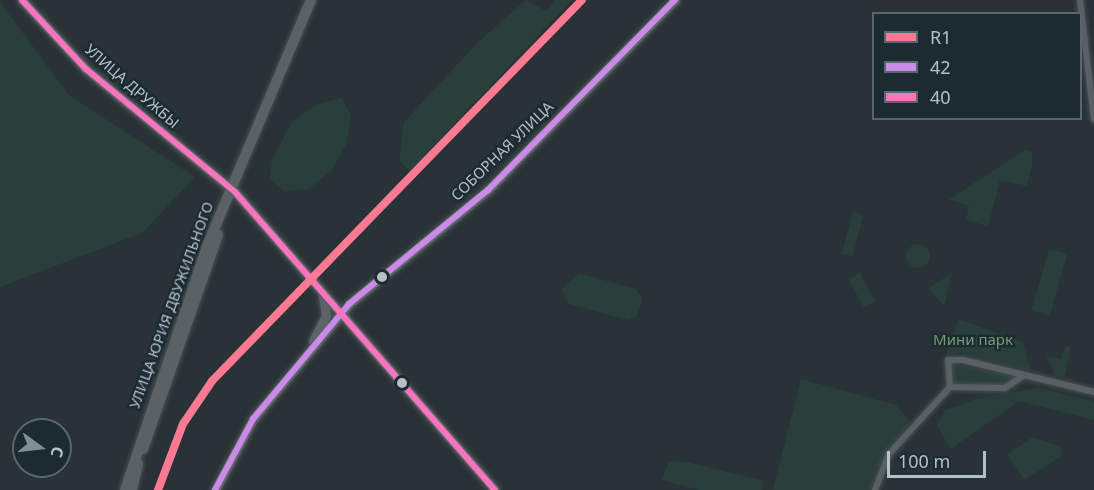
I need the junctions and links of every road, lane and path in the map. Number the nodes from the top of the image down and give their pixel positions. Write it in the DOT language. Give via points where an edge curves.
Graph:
graph roads {
  1 [pos="22,0"];
  2 [pos="311,0"];
  3 [pos="318,0"];
  4 [pos="675,0"];
  5 [pos="1082,17"];
  6 [pos="1094,119"];
  7 [pos="232,190"];
  8 [pos="323,292"];
  9 [pos="342,313"];
  10 [pos="306,355"];
  11 [pos="1024,375"];
  12 [pos="950,387"];
  13 [pos="1094,392"];
  14 [pos="124,490"];
  15 [pos="132,490"];
  16 [pos="215,490"];
  17 [pos="495,490"];
  18 [pos="875,490"];
  1 -- 7 [label="street, УЛИЦА ДРУЖБЫ" via="86,69"];
  2 -- 7 [label="main road, УЛИЦА ЮРИЯ ДВУЖИЛЬНОГО"];
  3 -- 7 [label="main road, УЛИЦА ЮРИЯ ДВУЖИЛЬНОГО"];
  4 -- 9 [label="street, СОБОРНАЯ УЛИЦА" via="488,190 393,265"];
  5 -- 6 [label="street"];
  7 -- 8 [label="street, УЛИЦА ДРУЖБЫ"];
  7 -- 14 [label="main road, УЛИЦА ЮРИЯ ДВУЖИЛЬНОГО"];
  7 -- 15 [label="main road, УЛИЦА ЮРИЯ ДВУЖИЛЬНОГО"];
  8 -- 9 [label="street, УЛИЦА ДРУЖБЫ"];
  8 -- 10 [label="street" via="326,315"];
  9 -- 10 [label="street, СОБОРНАЯ УЛИЦА"];
  9 -- 17 [label="street, УЛИЦА ДРУЖБЫ"];
  10 -- 16 [label="street" via="254,419"];
  11 -- 12 [label="street" via="1005,388"];
  11 -- 12 [label="street" via="948,360"];
  11 -- 13 [label="street"];
  12 -- 18 [label="street" via="889,454"];
}
